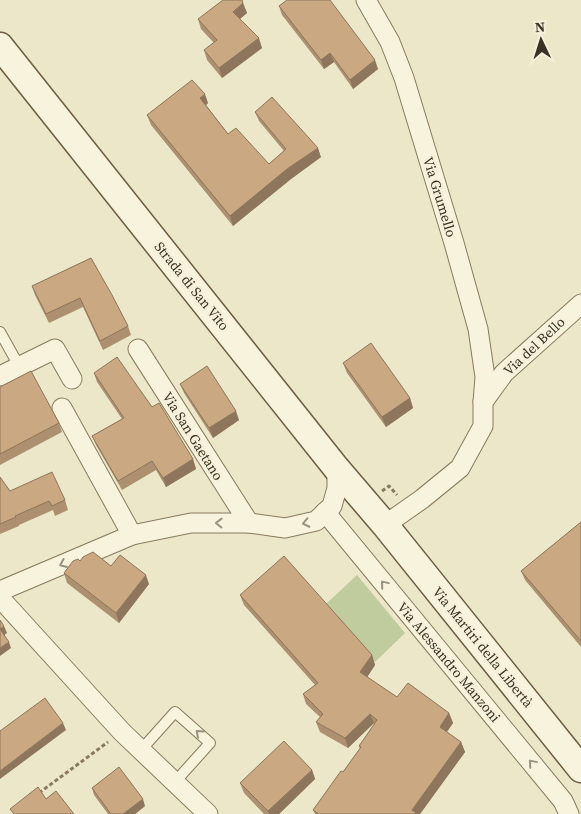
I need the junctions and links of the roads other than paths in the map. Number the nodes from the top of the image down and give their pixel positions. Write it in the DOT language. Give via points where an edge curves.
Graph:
graph roads {
  1 [pos="366,0"];
  2 [pos="0,46"];
  3 [pos="581,304"];
  4 [pos="0,332"];
  5 [pos="138,349"];
  6 [pos="19,366"];
  7 [pos="0,376"];
  8 [pos="72,379"];
  9 [pos="483,402"];
  10 [pos="62,408"];
  11 [pos="337,469"];
  12 [pos="325,512"];
  13 [pos="248,523"];
  14 [pos="385,525"];
  15 [pos="132,535"];
  16 [pos="0,591"];
  17 [pos="0,598"];
  18 [pos="141,750"];
  19 [pos="581,770"];
  20 [pos="175,782"];
  21 [pos="205,813"];
  22 [pos="569,814"];
  1 -- 9 [label="street, Via Grumello" via="390,42 404,78 454,243 478,328 484,377"];
  2 -- 11 [label="main road, Strada di San Vito"];
  3 -- 9 [label="street, Via del Bello" via="504,373"];
  4 -- 6 [label="lane"];
  5 -- 13 [label="street, Via San Gaetano"];
  6 -- 7 [label="street"];
  6 -- 8 [label="street" via="55,348"];
  9 -- 14 [label="street" via="483,426 460,468"];
  10 -- 15 [label="street"];
  11 -- 12 [label="street" via="337,488 332,506"];
  11 -- 14 [label="main road, Strada di San Vito"];
  12 -- 13 [label="street, one-way" via="316,521 285,528"];
  22 -- 12 [label="street, Via Alessandro Manzoni, one-way" via="563,801"];
  13 -- 15 [label="street, one-way" via="191,523"];
  14 -- 19 [label="main road, Via Martiri della Libertà"];
  15 -- 16 [label="street, one-way"];
  17 -- 18 [label="street"];
  18 -- 20 [label="street"];
  20 -- 18 [label="lane, one-way" via="210,743 175,712"];
  20 -- 21 [label="street"];
}
